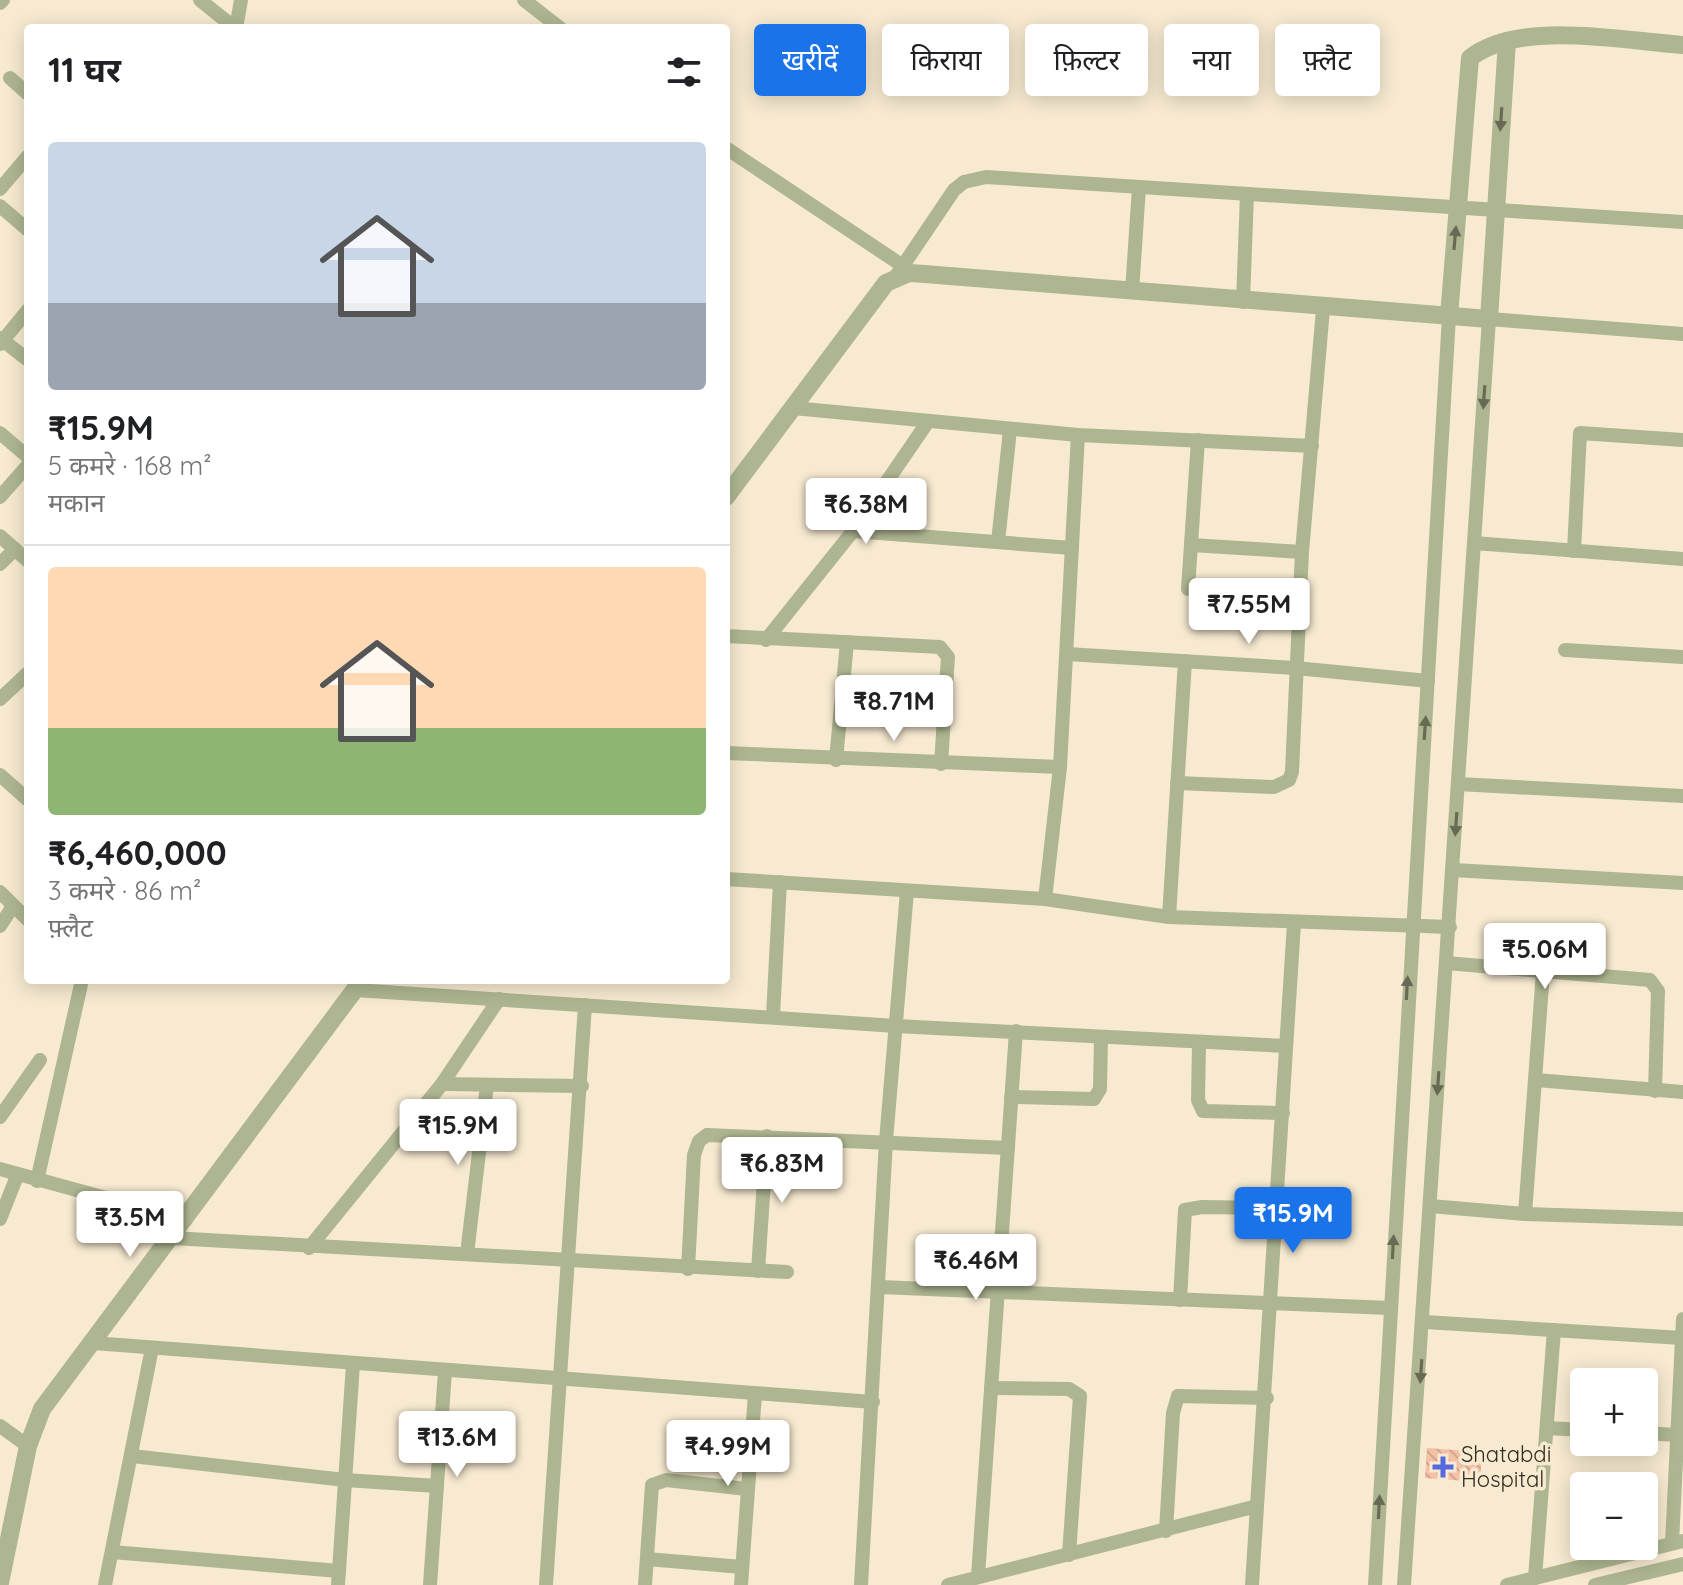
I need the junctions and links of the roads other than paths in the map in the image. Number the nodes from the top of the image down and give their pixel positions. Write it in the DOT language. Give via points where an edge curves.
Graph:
graph roads {
  1 [pos="200,0"];
  2 [pos="241,0"];
  3 [pos="524,0"];
  4 [pos="231,24"];
  5 [pos="237,24"];
  6 [pos="555,24"];
  7 [pos="1507,41"];
  8 [pos="1683,45"];
  9 [pos="10,78"];
  10 [pos="24,90"];
  11 [pos="730,151"];
  12 [pos="24,161"];
  13 [pos="1139,187"];
  14 [pos="0,189"];
  15 [pos="1247,194"];
  16 [pos="0,206"];
  17 [pos="1458,208"];
  18 [pos="1495,210"];
  19 [pos="1683,222"];
  20 [pos="24,227"];
  21 [pos="899,271"];
  22 [pos="1132,292"];
  23 [pos="1243,302"];
  24 [pos="1323,309"];
  25 [pos="24,315"];
  26 [pos="1449,316"];
  27 [pos="1489,319"];
  28 [pos="1683,334"];
  29 [pos="1,341"];
  30 [pos="24,357"];
  31 [pos="793,408"];
  32 [pos="927,423"];
  33 [pos="1010,430"];
  34 [pos="0,433"];
  35 [pos="1078,435"];
  36 [pos="1198,440"];
  37 [pos="1683,440"];
  38 [pos="1312,446"];
  39 [pos="24,454"];
  40 [pos="24,470"];
  41 [pos="730,492"];
  42 [pos="0,497"];
  43 [pos="853,531"];
  44 [pos="0,536"];
  45 [pos="998,542"];
  46 [pos="1474,543"];
  47 [pos="1191,545"];
  48 [pos="1072,548"];
  49 [pos="15,549"];
  50 [pos="1574,551"];
  51 [pos="1302,552"];
  52 [pos="24,557"];
  53 [pos="1683,559"];
  54 [pos="0,564"];
  55 [pos="1188,589"];
  56 [pos="730,636"];
  57 [pos="766,640"];
  58 [pos="847,642"];
  59 [pos="1565,650"];
  60 [pos="1067,654"];
  61 [pos="1683,657"];
  62 [pos="1185,661"];
  63 [pos="1296,668"];
  64 [pos="24,677"];
  65 [pos="1428,681"];
  66 [pos="0,699"];
  67 [pos="730,753"];
  68 [pos="836,760"];
  69 [pos="941,764"];
  70 [pos="1060,767"];
  71 [pos="0,775"];
  72 [pos="1177,783"];
  73 [pos="1458,784"];
  74 [pos="24,796"];
  75 [pos="1683,796"];
  76 [pos="1453,870"];
  77 [pos="730,879"];
  78 [pos="780,882"];
  79 [pos="1683,883"];
  80 [pos="907,891"];
  81 [pos="0,892"];
  82 [pos="1045,899"];
  83 [pos="13,906"];
  84 [pos="24,916"];
  85 [pos="1169,917"];
  86 [pos="1294,923"];
  87 [pos="0,926"];
  88 [pos="1411,926"];
  89 [pos="1450,927"];
  90 [pos="1446,963"];
  91 [pos="1543,972"];
  92 [pos="81,984"];
  93 [pos="358,985"];
  94 [pos="499,999"];
  95 [pos="585,1005"];
  96 [pos="773,1016"];
  97 [pos="896,1026"];
  98 [pos="1016,1031"];
  99 [pos="1101,1037"];
  100 [pos="1199,1044"];
  101 [pos="1285,1046"];
  102 [pos="40,1060"];
  103 [pos="1536,1080"];
  104 [pos="442,1084"];
  105 [pos="487,1085"];
  106 [pos="582,1086"];
  107 [pos="1655,1091"];
  108 [pos="1683,1092"];
  109 [pos="1011,1097"];
  110 [pos="1283,1113"];
  111 [pos="0,1117"];
  112 [pos="767,1136"];
  113 [pos="886,1141"];
  114 [pos="1008,1148"];
  115 [pos="0,1169"];
  116 [pos="17,1176"];
  117 [pos="37,1181"];
  118 [pos="1430,1206"];
  119 [pos="1276,1208"];
  120 [pos="1525,1214"];
  121 [pos="0,1219"];
  122 [pos="1683,1219"];
  123 [pos="186,1220"];
  124 [pos="172,1238"];
  125 [pos="309,1248"];
  126 [pos="467,1254"];
  127 [pos="571,1260"];
  128 [pos="688,1269"];
  129 [pos="758,1271"];
  130 [pos="787,1272"];
  131 [pos="880,1287"];
  132 [pos="996,1291"];
  133 [pos="1180,1300"];
  134 [pos="1272,1304"];
  135 [pos="1389,1308"];
  136 [pos="1683,1319"];
  137 [pos="1425,1322"];
  138 [pos="1554,1330"];
  139 [pos="1682,1338"];
  140 [pos="93,1343"];
  141 [pos="152,1348"];
  142 [pos="353,1364"];
  143 [pos="445,1371"];
  144 [pos="562,1381"];
  145 [pos="991,1388"];
  146 [pos="755,1394"];
  147 [pos="1267,1398"];
  148 [pos="873,1402"];
  149 [pos="0,1426"];
  150 [pos="1547,1428"];
  151 [pos="1570,1429"];
  152 [pos="1658,1434"];
  153 [pos="1677,1435"];
  154 [pos="28,1446"];
  155 [pos="132,1456"];
  156 [pos="345,1480"];
  157 [pos="437,1486"];
  158 [pos="747,1489"];
  159 [pos="1257,1506"];
  160 [pos="1166,1531"];
  161 [pos="1678,1542"];
  162 [pos="112,1552"];
  163 [pos="1069,1555"];
  164 [pos="647,1559"];
  165 [pos="1683,1564"];
  166 [pos="742,1567"];
  167 [pos="978,1576"];
  168 [pos="339,1578"];
  169 [pos="1535,1578"];
  170 [pos="0,1583"];
  171 [pos="105,1585"];
  172 [pos="430,1585"];
  173 [pos="546,1585"];
  174 [pos="645,1585"];
  175 [pos="741,1585"];
  176 [pos="861,1585"];
  177 [pos="948,1585"];
  178 [pos="1252,1585"];
  179 [pos="1375,1585"];
  180 [pos="1404,1585"];
  181 [pos="1507,1585"];
  182 [pos="1595,1585"];
  1 -- 4 [label="street"];
  2 -- 5 [label="street"];
  3 -- 6 [label="street"];
  7 -- 8 [label="street" via="1548,36"];
  7 -- 17 [label="street" via="1482,49 1466,67"];
  7 -- 18 [label="street, one-way"];
  9 -- 10 [label="street"];
  11 -- 21 [label="street"];
  12 -- 14 [label="street"];
  13 -- 15 [label="street"];
  13 -- 21 [label="street" via="974,178 954,190"];
  13 -- 22 [label="street"];
  15 -- 17 [label="street"];
  15 -- 23 [label="street"];
  16 -- 20 [label="street"];
  17 -- 18 [label="street"];
  26 -- 17 [label="street, one-way"];
  18 -- 19 [label="street"];
  18 -- 27 [label="street"];
  21 -- 22 [label="street"];
  21 -- 31 [label="street"];
  22 -- 23 [label="street"];
  23 -- 24 [label="street"];
  24 -- 26 [label="street"];
  24 -- 38 [label="street"];
  25 -- 29 [label="street"];
  26 -- 27 [label="street"];
  26 -- 65 [label="street"];
  27 -- 28 [label="street"];
  27 -- 46 [label="street, one-way"];
  29 -- 30 [label="street"];
  31 -- 32 [label="street"];
  31 -- 41 [label="street"];
  32 -- 33 [label="street"];
  32 -- 43 [label="street"];
  33 -- 35 [label="street"];
  33 -- 45 [label="street"];
  34 -- 39 [label="street"];
  35 -- 36 [label="street"];
  35 -- 48 [label="street"];
  36 -- 38 [label="street"];
  36 -- 47 [label="street"];
  37 -- 50 [label="street" via="1580,433"];
  38 -- 51 [label="street"];
  40 -- 42 [label="street"];
  43 -- 45 [label="street"];
  43 -- 57 [label="street"];
  44 -- 49 [label="street"];
  45 -- 48 [label="street"];
  46 -- 50 [label="street"];
  46 -- 73 [label="street"];
  47 -- 51 [label="street"];
  47 -- 55 [label="street"];
  48 -- 60 [label="street"];
  49 -- 52 [label="street"];
  49 -- 54 [label="street"];
  50 -- 53 [label="street"];
  51 -- 63 [label="street"];
  56 -- 57 [label="street"];
  57 -- 58 [label="street"];
  58 -- 68 [label="street"];
  58 -- 69 [label="street" via="933,645 945,651"];
  59 -- 61 [label="street"];
  60 -- 62 [label="street"];
  60 -- 70 [label="street"];
  62 -- 63 [label="street"];
  62 -- 72 [label="street"];
  63 -- 65 [label="street"];
  63 -- 72 [label="street" via="1289,780 1274,787"];
  64 -- 66 [label="street"];
  88 -- 65 [label="street, one-way"];
  67 -- 68 [label="street"];
  68 -- 69 [label="street"];
  69 -- 70 [label="street"];
  70 -- 82 [label="street"];
  71 -- 74 [label="street"];
  72 -- 85 [label="street"];
  73 -- 75 [label="street"];
  73 -- 76 [label="street, one-way"];
  76 -- 79 [label="street"];
  76 -- 89 [label="street"];
  77 -- 78 [label="street"];
  78 -- 80 [label="street"];
  78 -- 96 [label="street"];
  80 -- 82 [label="street"];
  80 -- 97 [label="street"];
  81 -- 83 [label="street"];
  82 -- 85 [label="street"];
  83 -- 84 [label="street"];
  83 -- 87 [label="street"];
  85 -- 86 [label="street"];
  86 -- 88 [label="street"];
  86 -- 101 [label="street"];
  88 -- 89 [label="street"];
  135 -- 88 [label="street, one-way"];
  89 -- 90 [label="street"];
  90 -- 91 [label="street"];
  90 -- 118 [label="street, one-way"];
  91 -- 103 [label="street"];
  91 -- 107 [label="street" via="1656,984"];
  92 -- 117 [label="street"];
  93 -- 94 [label="street"];
  93 -- 123 [label="street"];
  94 -- 95 [label="street"];
  94 -- 104 [label="street"];
  95 -- 96 [label="street"];
  95 -- 106 [label="street"];
  96 -- 97 [label="street"];
  97 -- 98 [label="street"];
  97 -- 113 [label="street"];
  98 -- 99 [label="street"];
  98 -- 109 [label="street"];
  99 -- 100 [label="street"];
  99 -- 109 [label="street" via="1100,1089 1094,1099"];
  100 -- 101 [label="street"];
  100 -- 110 [label="street" via="1198,1100 1203,1111"];
  101 -- 110 [label="street"];
  102 -- 111 [label="street"];
  103 -- 107 [label="street"];
  103 -- 120 [label="street"];
  104 -- 105 [label="street"];
  104 -- 125 [label="street"];
  105 -- 106 [label="street"];
  105 -- 126 [label="street"];
  106 -- 127 [label="street"];
  107 -- 108 [label="street"];
  109 -- 114 [label="street"];
  110 -- 119 [label="street"];
  112 -- 113 [label="street"];
  112 -- 128 [label="street" via="707,1135 699,1141"];
  112 -- 129 [label="street"];
  113 -- 114 [label="street"];
  113 -- 131 [label="street"];
  114 -- 132 [label="street"];
  115 -- 116 [label="street"];
  116 -- 117 [label="street"];
  116 -- 121 [label="street"];
  117 -- 123 [label="street"];
  118 -- 120 [label="street"];
  118 -- 137 [label="street"];
  119 -- 133 [label="street" via="1185,1210"];
  119 -- 134 [label="street"];
  120 -- 122 [label="street"];
  123 -- 124 [label="street"];
  124 -- 125 [label="street"];
  124 -- 140 [label="street"];
  125 -- 126 [label="street"];
  126 -- 127 [label="street"];
  127 -- 128 [label="street"];
  127 -- 144 [label="street"];
  128 -- 129 [label="street"];
  129 -- 130 [label="street"];
  131 -- 132 [label="street"];
  131 -- 148 [label="street"];
  132 -- 133 [label="street"];
  132 -- 145 [label="street"];
  133 -- 134 [label="street"];
  134 -- 135 [label="street"];
  134 -- 147 [label="street"];
  179 -- 135 [label="street, one-way"];
  136 -- 139 [label="street"];
  137 -- 138 [label="street"];
  137 -- 180 [label="street, one-way"];
  138 -- 139 [label="street"];
  138 -- 150 [label="street"];
  139 -- 153 [label="street"];
  140 -- 141 [label="street"];
  140 -- 154 [label="street" via="42,1409"];
  141 -- 142 [label="street"];
  141 -- 155 [label="street"];
  142 -- 143 [label="street"];
  142 -- 156 [label="street"];
  143 -- 144 [label="street"];
  143 -- 157 [label="street"];
  144 -- 146 [label="street"];
  144 -- 173 [label="street"];
  145 -- 163 [label="street" via="1069,1389 1080,1396"];
  145 -- 167 [label="street"];
  146 -- 148 [label="street"];
  146 -- 158 [label="street"];
  147 -- 159 [label="street"];
  147 -- 160 [label="street" via="1178,1396"];
  148 -- 176 [label="street"];
  149 -- 154 [label="street"];
  150 -- 151 [label="street"];
  150 -- 169 [label="street"];
  152 -- 153 [label="street"];
  153 -- 161 [label="street"];
  154 -- 170 [label="street"];
  155 -- 156 [label="street"];
  155 -- 162 [label="street"];
  156 -- 157 [label="street"];
  156 -- 168 [label="street"];
  157 -- 172 [label="street"];
  158 -- 164 [label="street" via="666,1480 652,1485"];
  158 -- 166 [label="street"];
  159 -- 160 [label="street"];
  159 -- 178 [label="street"];
  160 -- 163 [label="street"];
  161 -- 169 [label="street"];
  162 -- 168 [label="street"];
  162 -- 171 [label="street"];
  163 -- 167 [label="street"];
  164 -- 166 [label="street"];
  164 -- 174 [label="street"];
  165 -- 182 [label="street"];
  166 -- 175 [label="street"];
  167 -- 177 [label="street"];
  169 -- 181 [label="street"];
}
